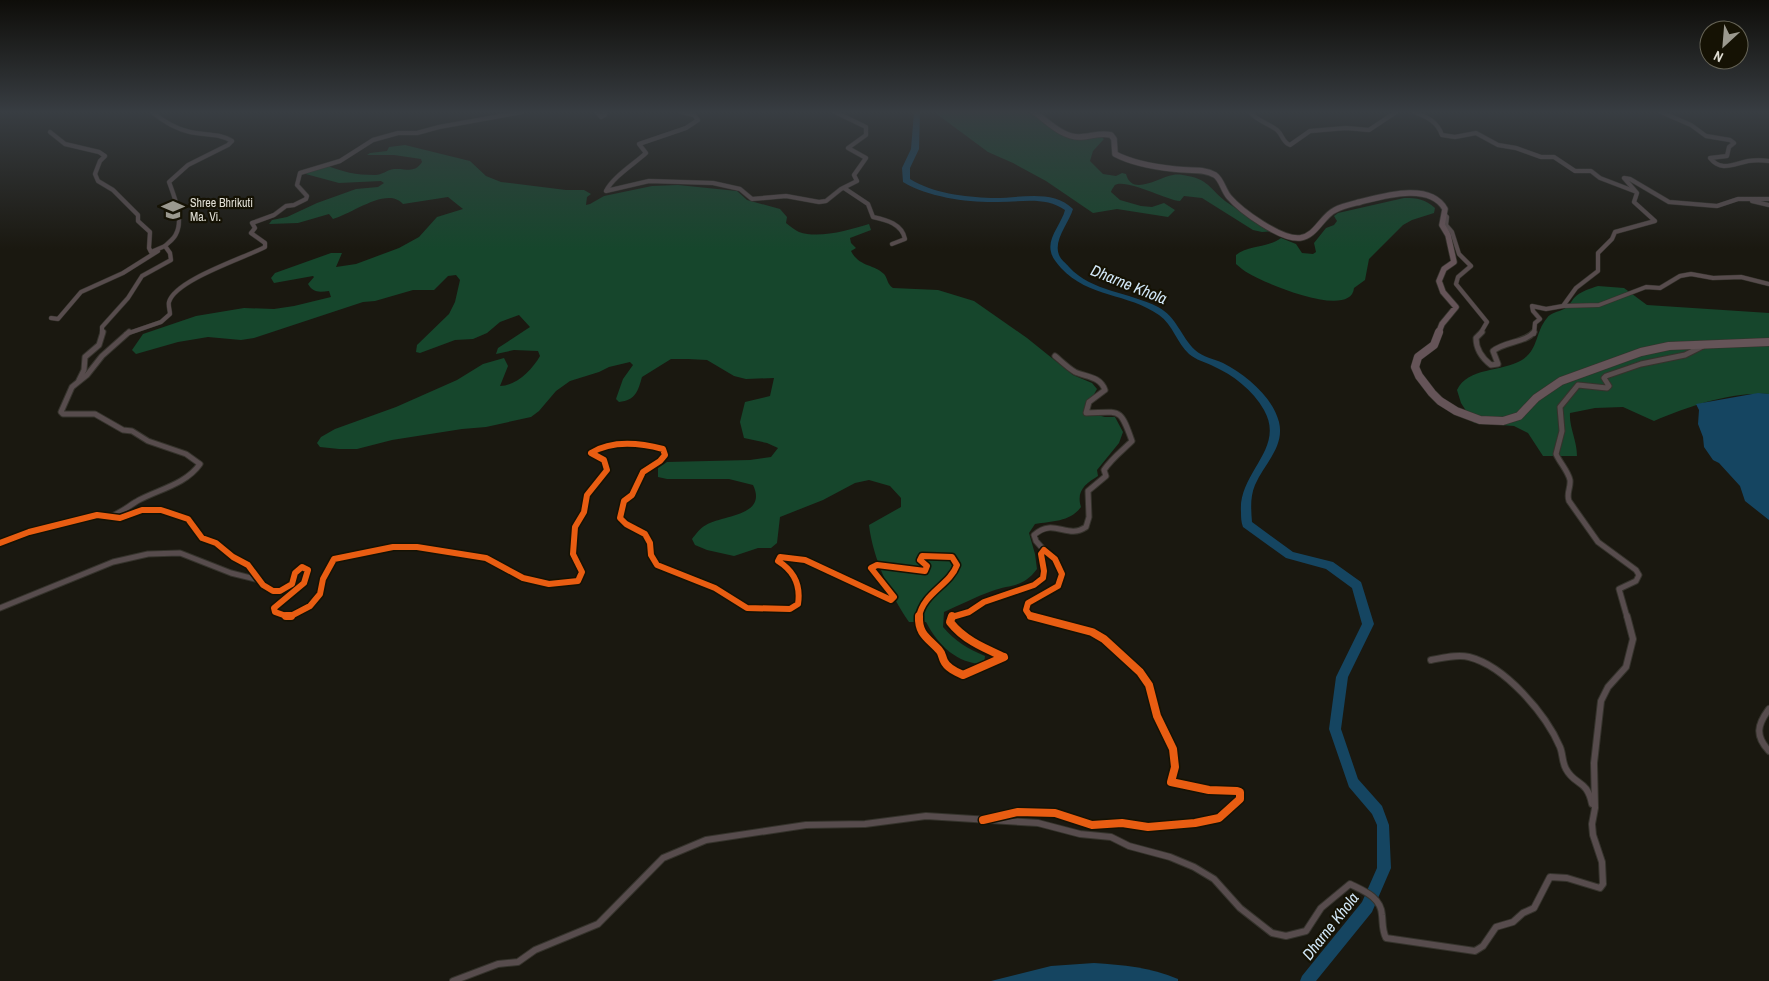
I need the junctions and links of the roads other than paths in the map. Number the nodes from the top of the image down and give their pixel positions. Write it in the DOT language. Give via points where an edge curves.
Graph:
graph roads {
  1 [pos="103,158"];
  2 [pos="200,158"];
  3 [pos="345,158"];
  4 [pos="641,158"];
  5 [pos="866,158"];
  6 [pos="1126,158"];
  7 [pos="1555,158"];
  8 [pos="1723,158"];
  9 [pos="1769,161"];
  10 [pos="844,188"];
  11 [pos="1637,193"];
  12 [pos="1769,198"];
  13 [pos="1738,199"];
  14 [pos="1769,205"];
  15 [pos="1445,216"];
  16 [pos="892,244"];
  17 [pos="165,246"];
  18 [pos="1769,284"];
  19 [pos="1563,306"];
  20 [pos="51,318"];
  21 [pos="1769,342"];
  22 [pos="1710,343"];
  23 [pos="1055,356"];
  24 [pos="78,382"];
  25 [pos="110,517"];
  26 [pos="0,543"];
  27 [pos="1044,550"];
  28 [pos="260,580"];
  29 [pos="0,608"];
  30 [pos="1431,660"];
  31 [pos="1769,709"];
  32 [pos="1769,751"];
  33 [pos="1594,814"];
  34 [pos="983,820"];
  35 [pos="453,981"];
  1 -- 17 [label="street" via="94,174 98,181 113,190 150,232 151,252"];
  2 -- 17 [label="street" via="175,173 169,182 176,201 178,226 176,234"];
  3 -- 24 [label="street" via="300,174 297,185 306,199 252,223 255,228 251,233 265,243 265,247 191,280 169,300 170,314 167,318 127,333"];
  4 -- 10 [label="street" via="616,176 606,191 649,181 713,183 740,189 752,199 786,196 819,202 830,199"];
  5 -- 10 [label="street" via="854,175 857,181"];
  6 -- 15 [label="main road" via="1217,176 1225,193 1241,208 1293,238 1306,236 1333,210 1380,197 1422,194 1444,206"];
  7 -- 11 [label="street" via="1575,171 1591,171"];
  8 -- 9 [label="street" via="1710,158 1718,166 1730,168 1750,161"];
  10 -- 16 [label="street" via="868,204 873,217 901,229 905,239"];
  11 -- 13 [label="street" via="1624,178 1668,202 1716,206"];
  11 -- 19 [label="street" via="1634,202 1655,221 1615,232 1598,253 1598,271 1576,288"];
  12 -- 13 [label="street"];
  13 -- 14 [label="street"];
  15 -- 19 [label="street" via="1459,254 1471,266 1456,284 1487,322 1476,338 1476,346 1491,365 1498,364 1493,351 1500,344 1524,340 1534,334 1535,324 1540,319 1532,306 1546,309"];
  15 -- 22 [label="main road" via="1442,225 1448,235 1454,262 1444,269 1439,281 1443,292 1456,307 1442,324 1434,345 1418,357 1415,367 1432,393 1456,411 1480,420 1512,420 1561,381 1641,352"];
  17 -- 20 [label="street" via="136,266 81,292 64,314 58,319"];
  17 -- 24 [label="street" via="171,260 142,276 128,298 107,320 102,327 101,344 85,357 84,370"];
  18 -- 19 [label="street" via="1741,277 1713,278 1691,274 1680,276 1660,288 1646,287 1599,305"];
  21 -- 22 [label="main road"];
  22 -- 33 [label="street" via="1684,355 1606,376 1607,388 1578,385 1560,407 1562,436 1556,454 1570,479 1569,501 1598,542 1639,575 1636,581 1619,589 1633,639 1626,667 1608,687 1600,708 1594,763"];
  23 -- 27 [label="street" via="1073,370 1104,384 1104,390 1089,401 1086,412 1117,412 1123,416 1132,441 1111,459 1104,470 1106,476 1089,488 1086,497 1090,517 1087,525 1080,530 1065,531 1056,526 1039,529 1034,535"];
  24 -- 25 [label="street" via="72,387 63,414 95,414 148,441 186,454 200,464 185,479"];
  25 -- 26 [label="street" via="97,515"];
  25 -- 28 [label="street" via="120,518 142,510 162,510 188,518 202,538 216,543 248,565"];
  27 -- 28 [label="street" via="1041,554 1044,571 1034,585 952,616 950,622 956,632 1004,657 963,675 944,662 940,651 921,631 919,618 924,602 955,571 956,559 952,557 922,556 920,560 927,566 925,571 877,565 871,568 894,597 886,600 805,560 780,556 778,561 796,577 800,596 798,604 790,610 747,608 715,588 657,565 645,534 620,518 624,501 632,495 642,472 665,455 663,449 649,444 614,445 597,448 591,453 604,460 607,470 587,495 584,512 575,527 574,554 582,572 578,580 569,584 549,584 523,578 486,558 393,546 334,559 323,579 320,594 310,606 289,617 275,612 274,608 304,583 308,570 302,567 295,573 292,584 280,591 273,591"];
  27 -- 34 [label="street" via="1055,558 1062,571 1062,579 1049,593 1028,604 1026,610 1030,616 1092,632 1140,672 1149,685 1173,750 1175,767 1171,782 1177,786 1218,791 1234,789 1240,792 1240,799 1219,818 1148,827 1122,823 1092,825 1055,813 1018,812"];
  28 -- 29 [label="street" via="231,573 180,553 148,554 114,562"];
  30 -- 33 [label="street" via="1470,657 1500,673 1526,696 1550,728 1566,768 1588,788"];
  31 -- 32 [label="street" via="1757,735"];
  33 -- 34 [label="street" via="1593,835 1602,862 1603,884 1600,888 1561,876 1550,877 1534,908 1513,922 1496,927 1483,946 1475,951 1386,938 1381,930 1382,909 1368,893 1350,884 1321,908 1306,931 1286,936 1256,922 1214,879 1170,857 1129,846 1111,837 1080,834 1038,823"];
  34 -- 35 [label="street" via="926,816 866,824 806,826 706,840 663,858 598,924 534,950 518,962 498,964"];
}
